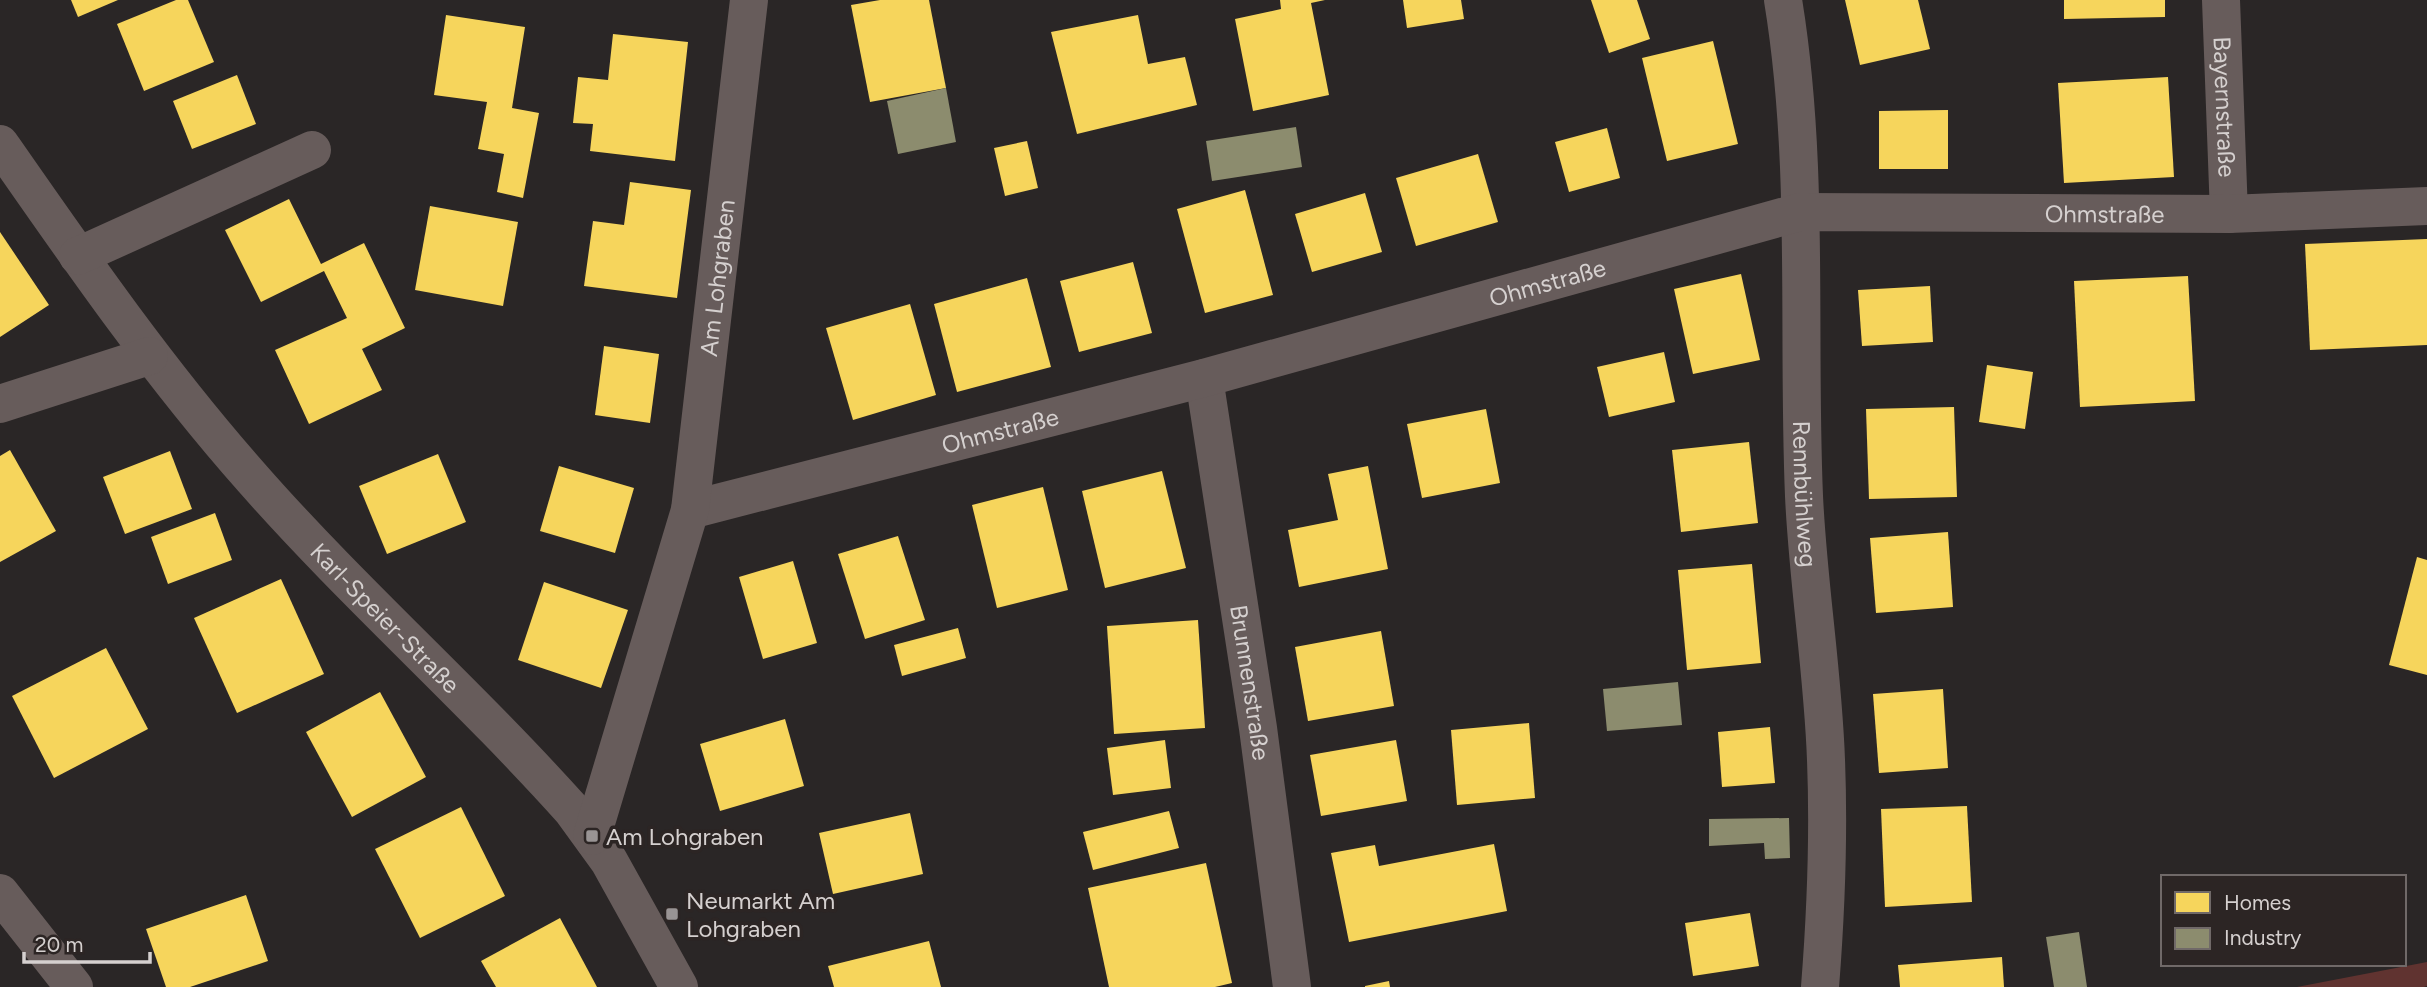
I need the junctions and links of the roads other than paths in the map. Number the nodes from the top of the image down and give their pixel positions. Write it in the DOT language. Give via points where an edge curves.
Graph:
graph roads {
  1 [pos="749,0"];
  2 [pos="1783,0"];
  3 [pos="2221,0"];
  4 [pos="0,144"];
  5 [pos="312,150"];
  6 [pos="2427,206"];
  7 [pos="1800,212"];
  8 [pos="2229,214"];
  9 [pos="78,256"];
  10 [pos="149,356"];
  11 [pos="1204,378"];
  12 [pos="0,404"];
  13 [pos="690,510"];
  14 [pos="592,836"];
  15 [pos="0,893"];
  16 [pos="74,987"];
  17 [pos="679,987"];
  18 [pos="1292,987"];
  19 [pos="1820,987"];
  1 -- 13 [label="street, Am Lohgraben"];
  2 -- 7 [label="street, Rennbühlweg" via="1791,51"];
  3 -- 8 [label="street, Bayernstraße"];
  4 -- 9 [label="street, Karl-Speier-Straße"];
  5 -- 9 [label="street"];
  6 -- 8 [label="street, Ohmstraße"];
  7 -- 8 [label="street, Ohmstraße"];
  7 -- 11 [label="street, Ohmstraße"];
  7 -- 19 [label="street, Rennbühlweg" via="1804,497 1826,758 1827,855"];
  9 -- 10 [label="street, Karl-Speier-Straße"];
  10 -- 12 [label="street"];
  10 -- 14 [label="street, Karl-Speier-Straße" via="253,480 551,787"];
  11 -- 13 [label="street, Ohmstraße"];
  11 -- 18 [label="street, Brunnenstraße"];
  13 -- 14 [label="street, Am Lohgraben"];
  14 -- 17 [label="street, Karl-Speier-Straße"];
  15 -- 16 [label="street"];
}
